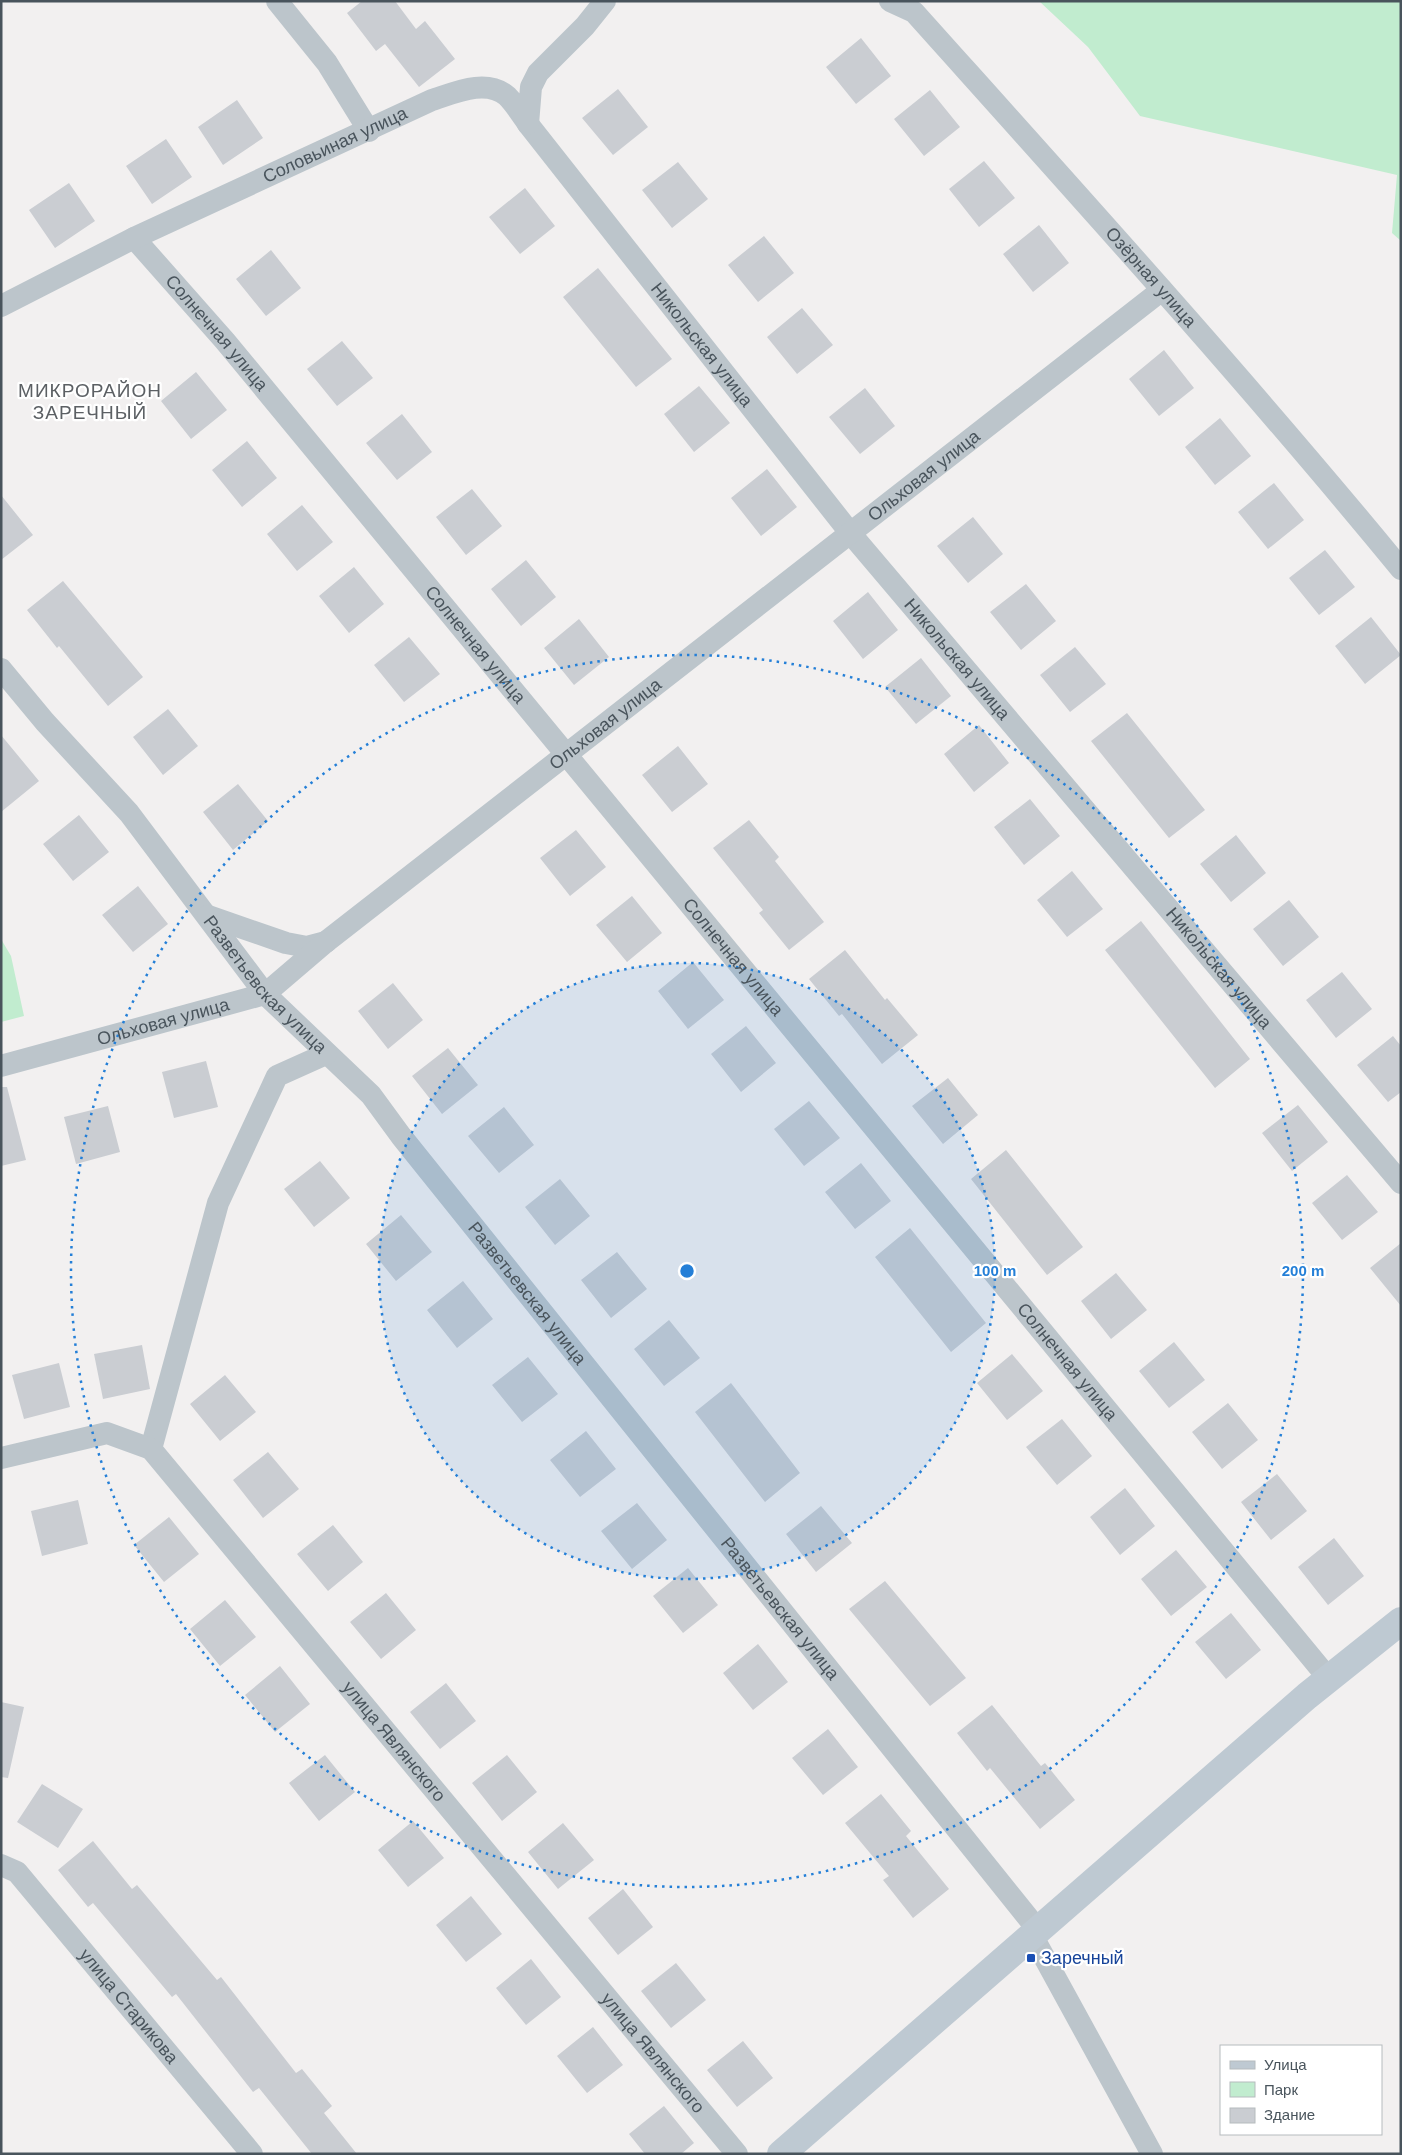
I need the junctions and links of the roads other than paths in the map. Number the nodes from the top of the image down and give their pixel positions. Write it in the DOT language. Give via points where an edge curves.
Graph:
graph roads {
  1 [pos="277,1"];
  2 [pos="605,1"];
  3 [pos="890,1"];
  4 [pos="528,124"];
  5 [pos="369,131"];
  6 [pos="134,238"];
  7 [pos="1162,290"];
  8 [pos="1,306"];
  9 [pos="851,534"];
  10 [pos="1401,569"];
  11 [pos="1,669"];
  12 [pos="568,755"];
  13 [pos="208,916"];
  14 [pos="327,941"];
  15 [pos="265,994"];
  16 [pos="326,1054"];
  17 [pos="1,1066"];
  18 [pos="1401,1183"];
  19 [pos="150,1449"];
  20 [pos="1,1458"];
  21 [pos="1401,1621"];
  22 [pos="1329,1679"];
  23 [pos="1,1865"];
  24 [pos="1035,1933"];
  25 [pos="252,2154"];
  26 [pos="737,2154"];
  27 [pos="781,2154"];
  28 [pos="1152,2154"];
  1 -- 5 [label="street" via="327,63"];
  2 -- 4 [label="street" via="538,73 531,87"];
  3 -- 7 [label="street, Озёрная улица" via="914,12"];
  4 -- 5 [label="street, Соловьиная улица" via="506,95 490,89 469,88 432,100"];
  4 -- 9 [label="street, Никольская улица"];
  5 -- 6 [label="street, Соловьиная улица"];
  6 -- 8 [label="street, Соловьиная улица"];
  6 -- 12 [label="street, Солнечная улица" via="225,341"];
  7 -- 9 [label="street, Ольховая улица"];
  7 -- 10 [label="street, Озёрная улица"];
  9 -- 12 [label="street, Ольховая улица"];
  9 -- 18 [label="street, Никольская улица"];
  11 -- 13 [label="street, Разветьевская улица" via="129,813"];
  12 -- 14 [label="street, Ольховая улица"];
  12 -- 22 [label="street, Солнечная улица"];
  13 -- 14 [label="street" via="286,943 307,947"];
  13 -- 15 [label="street, Разветьевская улица"];
  14 -- 15 [label="street, Ольховая улица"];
  15 -- 16 [label="street, Разветьевская улица"];
  15 -- 17 [label="street, Ольховая улица"];
  16 -- 19 [label="street" via="277,1076 218,1203"];
  16 -- 24 [label="street, Разветьевская улица" via="371,1095"];
  19 -- 20 [label="street, улица Являнского" via="107,1433"];
  19 -- 26 [label="street, улица Являнского"];
  21 -- 22 [label="street"];
  22 -- 24 [label="street"];
  23 -- 25 [label="street, улица Старикова" via="18,1872"];
  24 -- 27 [label="street"];
  24 -- 28 [label="street, Разветьевская улица"];
}
